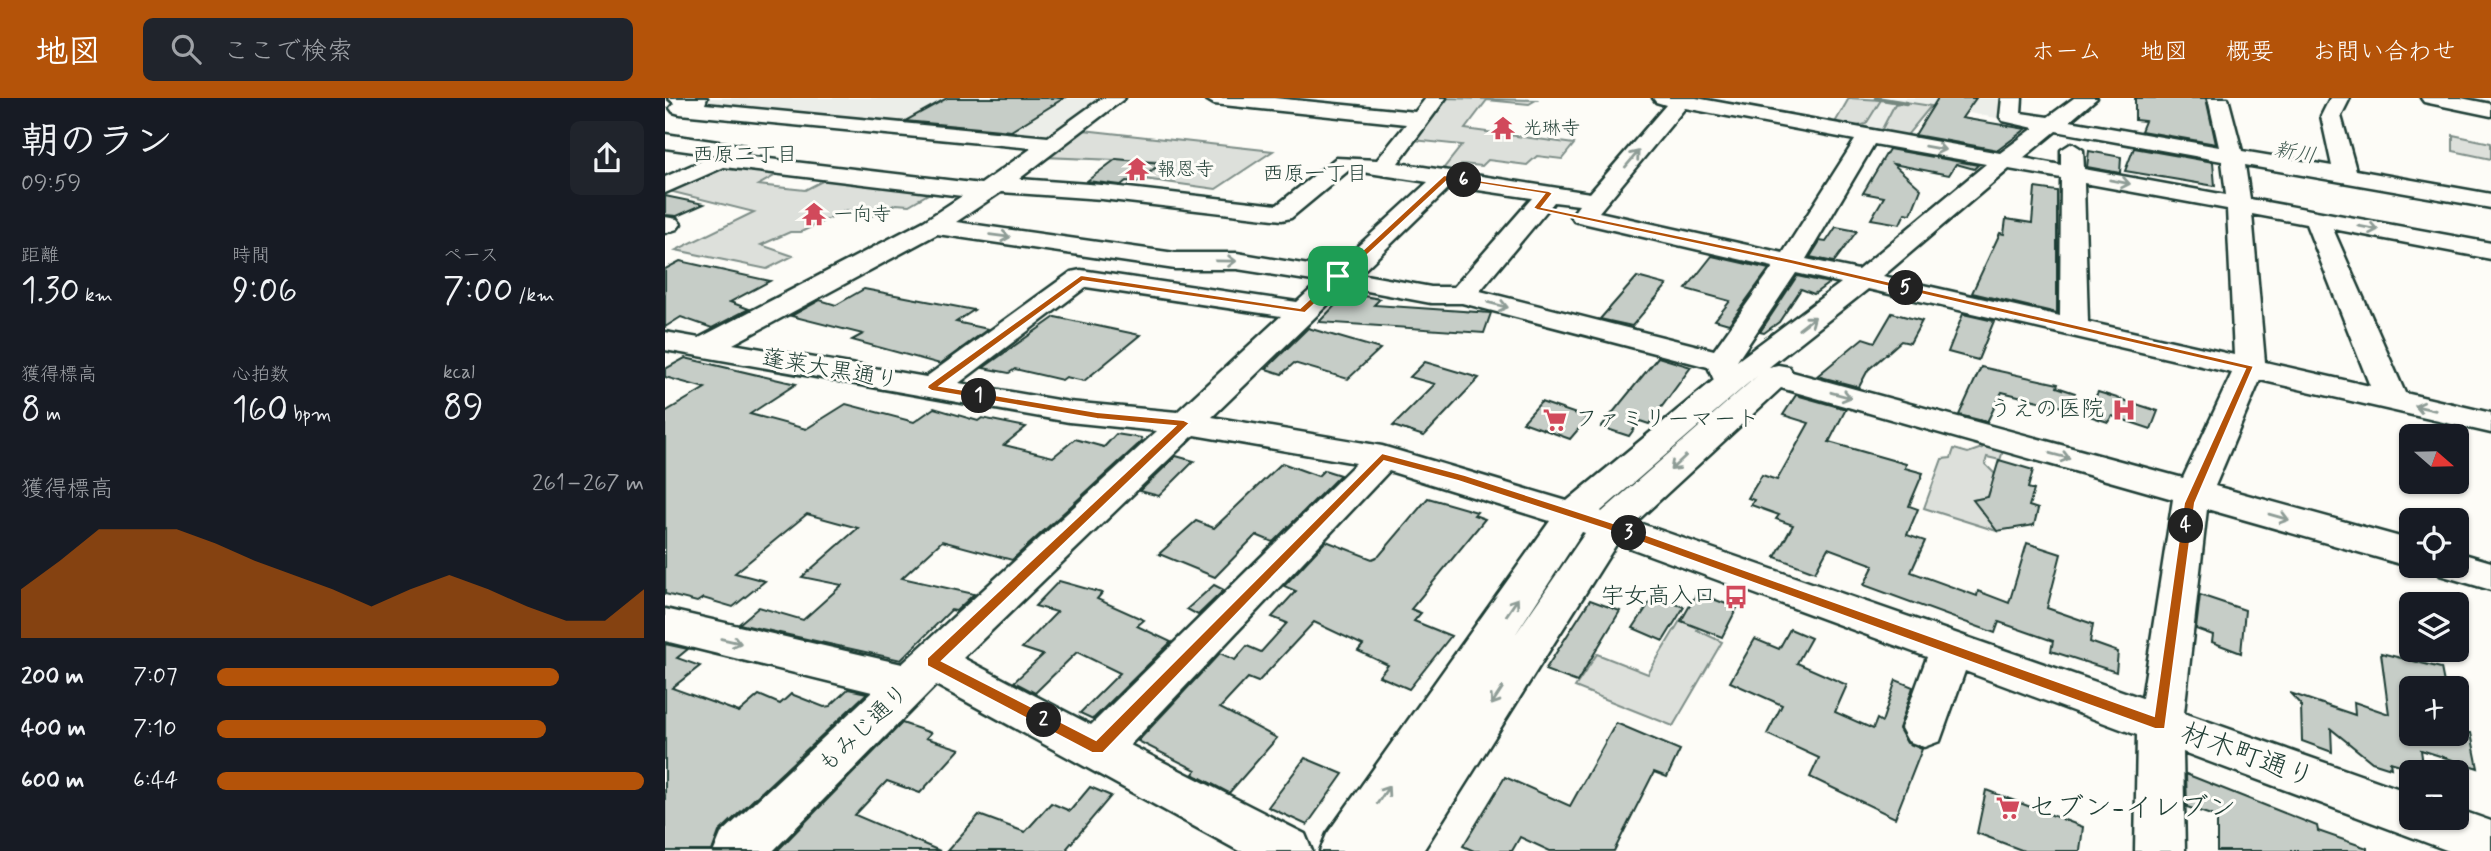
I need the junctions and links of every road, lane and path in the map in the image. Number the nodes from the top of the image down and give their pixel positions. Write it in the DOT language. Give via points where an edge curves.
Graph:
graph roads {
  1 [pos="678,98"];
  2 [pos="1115,98"];
  3 [pos="1214,98"];
  4 [pos="1436,98"];
  5 [pos="2012,98"];
  6 [pos="2087,98"];
  7 [pos="2109,98"];
  8 [pos="2218,98"];
  9 [pos="2340,98"];
  10 [pos="2431,98"];
  11 [pos="1672,100"];
  12 [pos="1272,101"];
  13 [pos="699,110"];
  14 [pos="2491,110"];
  15 [pos="785,119"];
  16 [pos="1420,119"];
  17 [pos="665,125"];
  18 [pos="2061,127"];
  19 [pos="928,134"];
  20 [pos="1868,136"];
  21 [pos="665,141"];
  22 [pos="1052,144"];
  23 [pos="729,155"];
  24 [pos="2233,158"];
  25 [pos="2016,163"];
  26 [pos="1383,168"];
  27 [pos="2074,173"];
  28 [pos="851,176"];
  29 [pos="2346,176"];
  30 [pos="1447,177"];
  31 [pos="665,186"];
  32 [pos="991,188"];
  33 [pos="1543,200"];
  34 [pos="2491,201"];
  35 [pos="2239,204"];
  36 [pos="1590,208"];
  37 [pos="2316,218"];
  38 [pos="933,226"];
  39 [pos="2491,251"];
  40 [pos="1791,261"];
  41 [pos="1338,276"];
  42 [pos="1876,281"];
  43 [pos="1462,295"];
  44 [pos="1302,311"];
  45 [pos="2074,328"];
  46 [pos="665,341"];
  47 [pos="703,348"];
  48 [pos="2250,368"];
  49 [pos="1746,377"];
  50 [pos="932,388"];
  51 [pos="2392,401"];
  52 [pos="1184,423"];
  53 [pos="2491,424"];
  54 [pos="1382,457"];
  55 [pos="2195,493"];
  56 [pos="1592,520"];
  57 [pos="2399,551"];
  58 [pos="2469,569"];
  59 [pos="2491,576"];
  60 [pos="665,625"];
  61 [pos="1952,647"];
  62 [pos="921,673"];
  63 [pos="2160,724"];
  64 [pos="1924,728"];
  65 [pos="1098,748"];
  66 [pos="2399,811"];
  67 [pos="2453,830"];
  68 [pos="2491,844"];
  69 [pos="739,851"];
  70 [pos="1287,851"];
  71 [pos="1345,851"];
  72 [pos="1395,851"];
  73 [pos="2160,851"];
  1 -- 13 [label="street" via="698,100 680,108"];
  2 -- 22 [label="street"];
  3 -- 12 [label="street"];
  4 -- 16 [label="street"];
  5 -- 18 [label="street" via="2010,117"];
  6 -- 18 [label="street"];
  7 -- 18 [label="street"];
  8 -- 24 [label="street"];
  9 -- 29 [label="street" via="2332,116"];
  10 -- 14 [label="street"];
  11 -- 20 [label="street"];
  36 -- 11 [label="street, one-way"];
  12 -- 16 [label="street"];
  13 -- 15 [label="street"];
  13 -- 17 [label="street"];
  15 -- 19 [label="street"];
  15 -- 23 [label="street"];
  16 -- 26 [label="street"];
  18 -- 24 [label="street"];
  18 -- 25 [label="street"];
  18 -- 27 [label="street"];
  19 -- 22 [label="street"];
  19 -- 28 [label="street"];
  20 -- 25 [label="street, one-way"];
  20 -- 40 [label="street"];
  21 -- 23 [label="street"];
  22 -- 32 [label="street"];
  23 -- 28 [label="street"];
  23 -- 31 [label="street"];
  24 -- 29 [label="street"];
  24 -- 35 [label="street"];
  25 -- 27 [label="street"];
  25 -- 42 [label="street"];
  26 -- 30 [label="street"];
  26 -- 32 [label="street" via="1344,163 1282,213 1102,192"];
  27 -- 35 [label="street, one-way"];
  27 -- 45 [label="street"];
  28 -- 32 [label="street"];
  29 -- 34 [label="street"];
  30 -- 33 [label="street"];
  30 -- 41 [label="street, もみじ通り"];
  32 -- 38 [label="street"];
  33 -- 36 [label="street"];
  33 -- 43 [label="street"];
  35 -- 37 [label="street"];
  35 -- 48 [label="street"];
  36 -- 40 [label="street"];
  37 -- 39 [label="street, one-way"];
  37 -- 51 [label="street"];
  38 -- 41 [label="street, one-way" via="1175,261 1237,261"];
  38 -- 47 [label="street"];
  40 -- 42 [label="street"];
  40 -- 49 [label="street"];
  41 -- 43 [label="street" via="1431,295"];
  41 -- 44 [label="street, もみじ通り"];
  42 -- 45 [label="street"];
  42 -- 49 [label="street"];
  49 -- 42 [label="street, one-way"];
  43 -- 49 [label="street, one-way"];
  44 -- 50 [label="street" via="1081,278"];
  44 -- 52 [label="street, もみじ通り"];
  45 -- 48 [label="street"];
  46 -- 47 [label="street, 蓬莱大黒通り"];
  47 -- 50 [label="street, 蓬莱大黒通り"];
  48 -- 51 [label="street"];
  48 -- 55 [label="street"];
  49 -- 55 [label="street, one-way"];
  49 -- 56 [label="street"];
  50 -- 52 [label="street, 蓬莱大黒通り" via="1097,416"];
  53 -- 51 [label="street, one-way"];
  52 -- 54 [label="street, 蓬莱大黒通り"];
  52 -- 62 [label="street, もみじ通り"];
  54 -- 56 [label="street, 蓬莱大黒通り"];
  54 -- 65 [label="street"];
  55 -- 57 [label="street, one-way"];
  55 -- 63 [label="street" via="2189,503"];
  56 -- 61 [label="street, 材木町通り"];
  71 -- 56 [label="street, one-way"];
  56 -- 72 [label="street, one-way"];
  58 -- 59 [label="street"];
  60 -- 62 [label="street, one-way"];
  61 -- 63 [label="street, 材木町通り"];
  61 -- 64 [label="street"];
  62 -- 65 [label="street"];
  62 -- 69 [label="street, もみじ通り"];
  63 -- 66 [label="street, 材木町通り"];
  63 -- 73 [label="street"];
  65 -- 70 [label="street"];
  67 -- 68 [label="street"];
}
